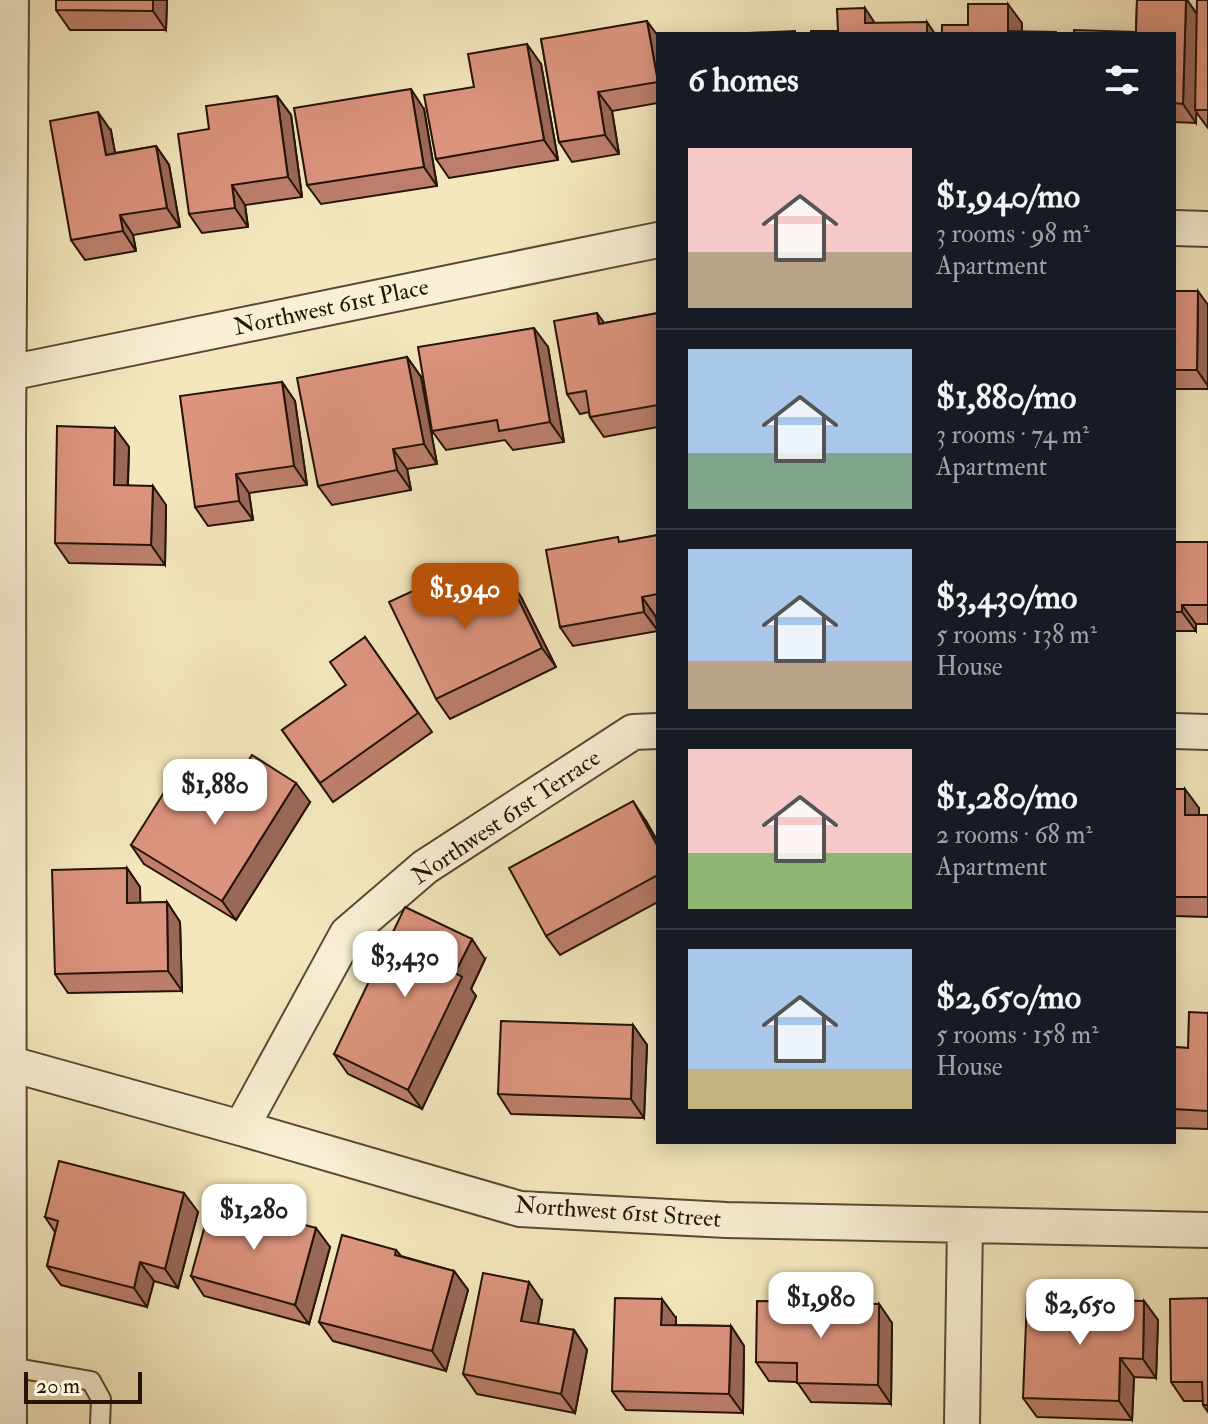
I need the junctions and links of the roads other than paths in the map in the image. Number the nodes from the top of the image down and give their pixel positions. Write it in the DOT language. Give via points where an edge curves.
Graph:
graph roads {
  1 [pos="6,0"];
  2 [pos="1176,228"];
  3 [pos="1208,229"];
  4 [pos="656,240"];
  5 [pos="4,374"];
  6 [pos="1,439"];
  7 [pos="656,731"];
  8 [pos="1176,731"];
  9 [pos="1208,732"];
  10 [pos="3,1062"];
  11 [pos="241,1128"];
  12 [pos="965,1225"];
  13 [pos="1208,1230"];
  14 [pos="5,1366"];
  15 [pos="4,1424"];
  16 [pos="100,1424"];
  17 [pos="962,1424"];
  1 -- 5 [label="street"];
  2 -- 3 [label="street"];
  4 -- 5 [label="street, Northwest 61st Place"];
  5 -- 6 [label="street"];
  6 -- 10 [label="street"];
  7 -- 11 [label="street, Northwest 61st Terrace" via="633,732 425,867 347,934"];
  8 -- 9 [label="street"];
  10 -- 11 [label="street, Northwest 61st Street"];
  10 -- 14 [label="street"];
  11 -- 12 [label="street, Northwest 61st Street" via="520,1209"];
  12 -- 13 [label="street, Northwest 61st Street"];
  12 -- 17 [label="street"];
  14 -- 15 [label="street"];
  14 -- 16 [label="lane" via="91,1381 101,1399"];
}
